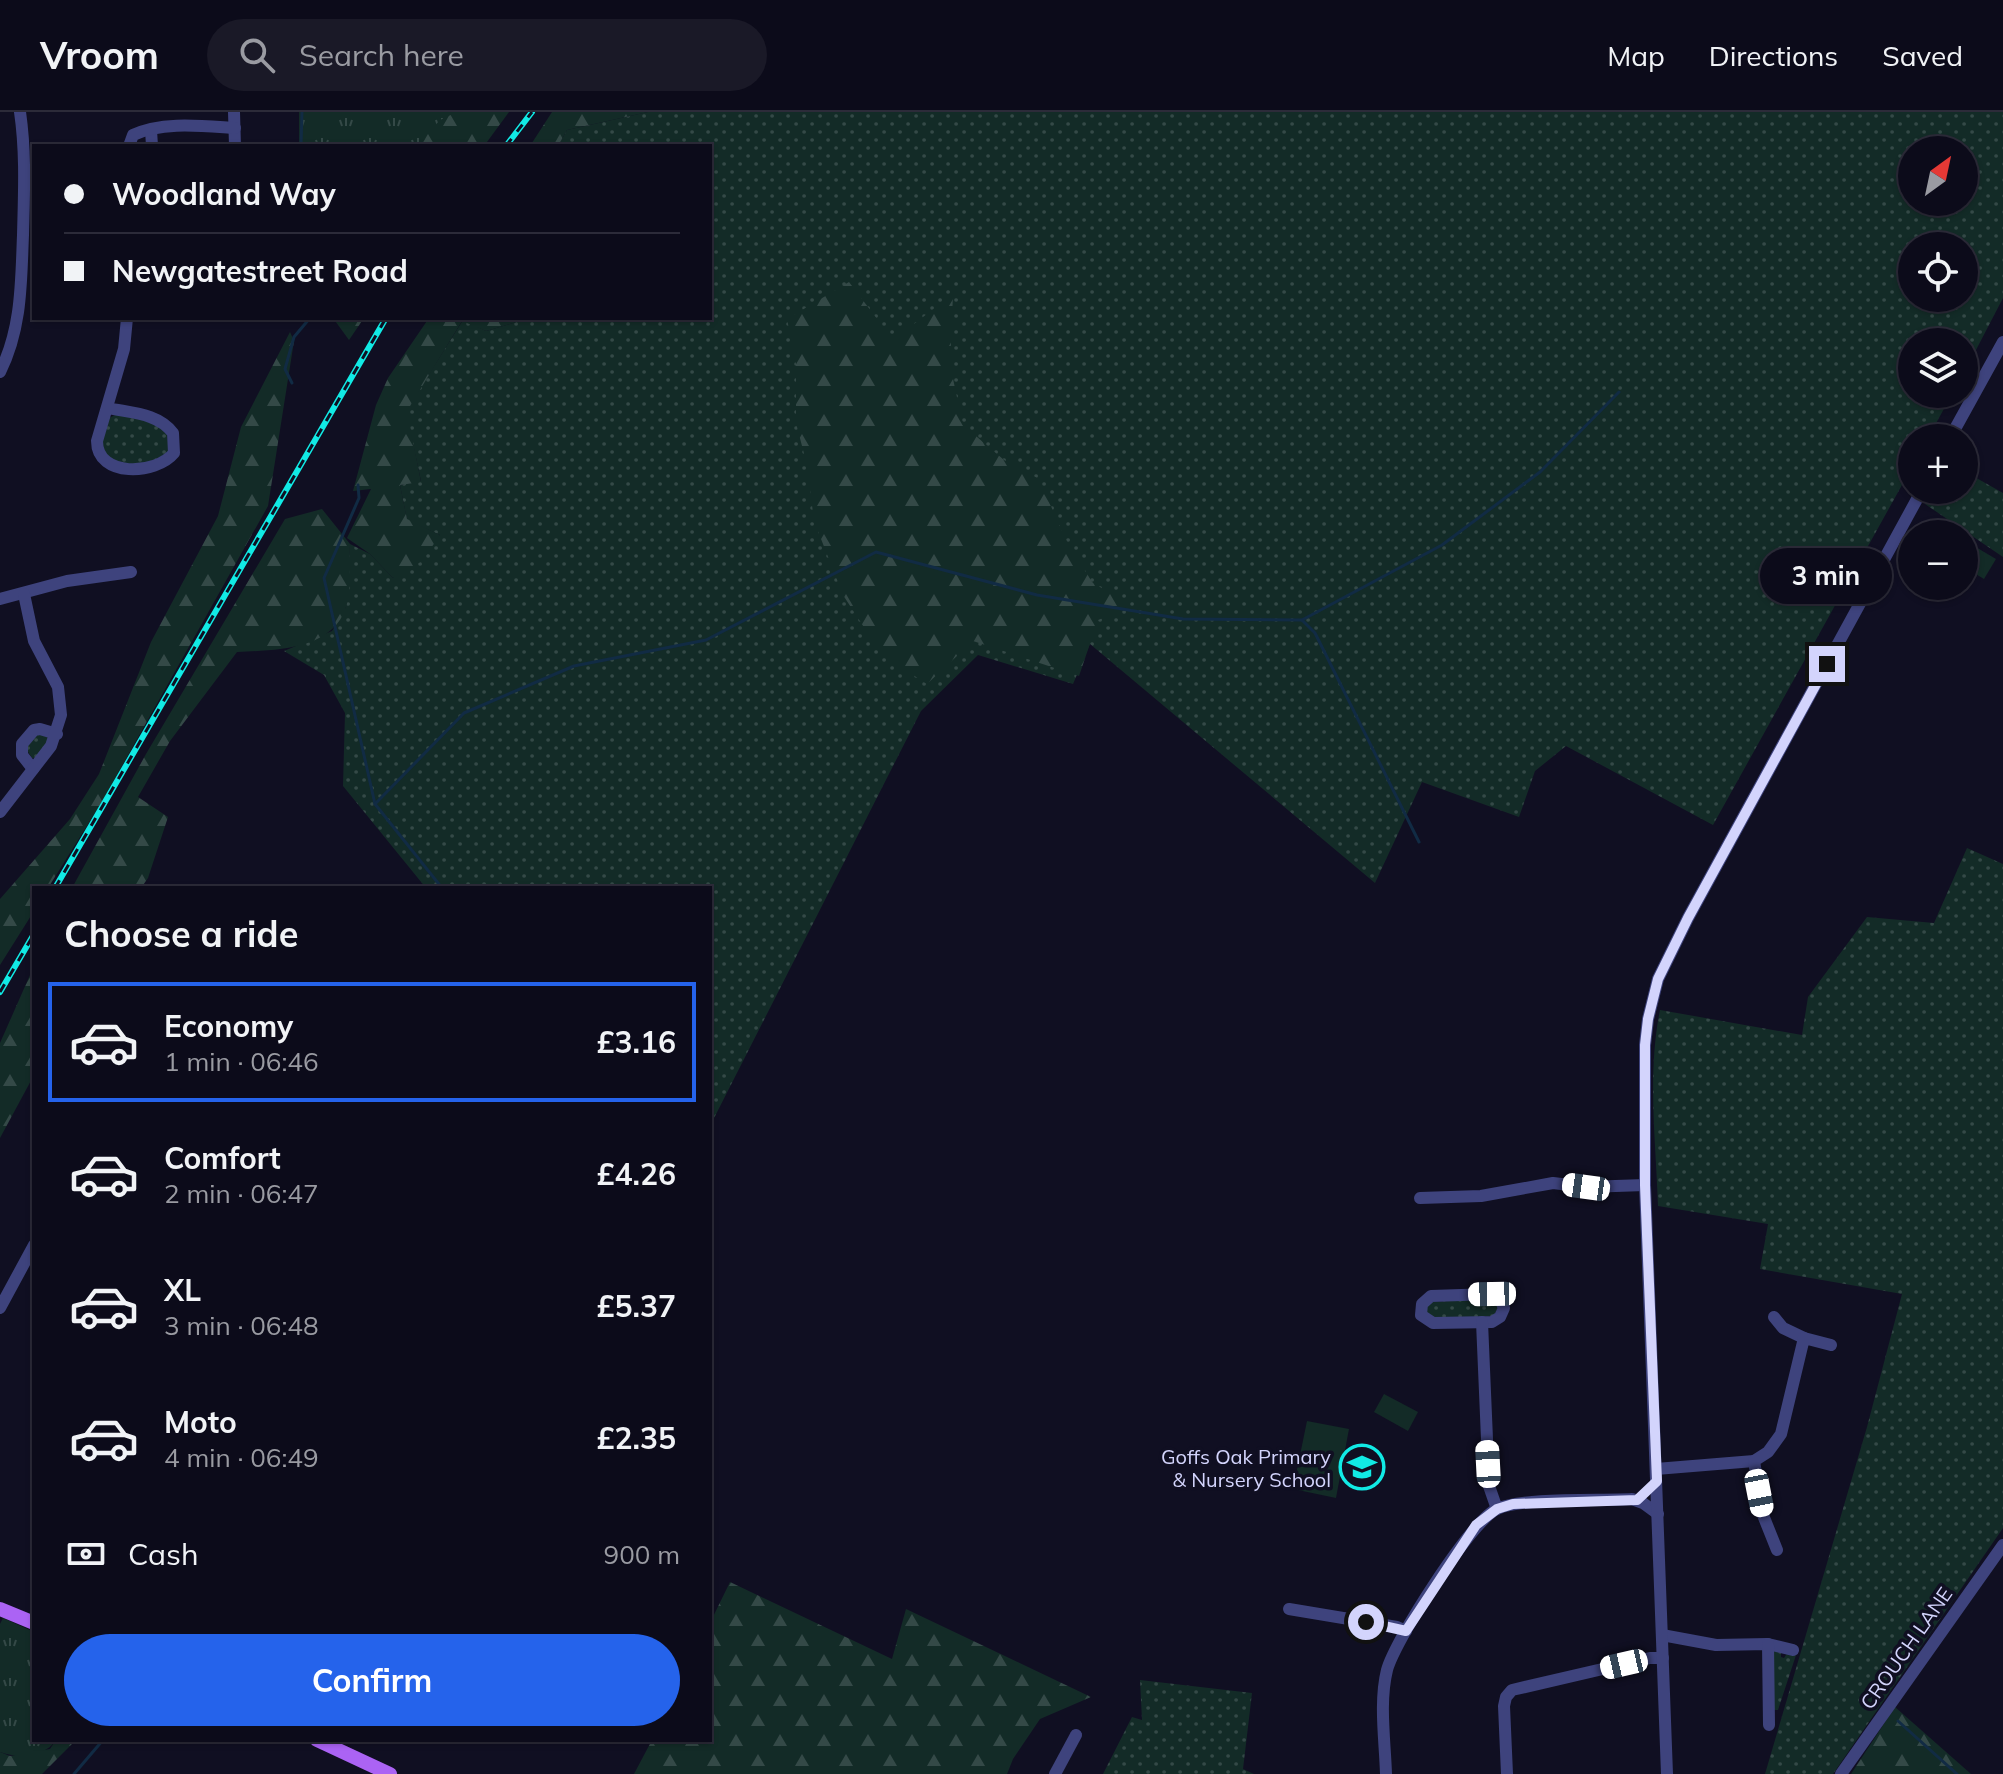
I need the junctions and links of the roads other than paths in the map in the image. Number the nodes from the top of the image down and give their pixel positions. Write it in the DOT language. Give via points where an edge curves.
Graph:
graph roads {
  1 [pos="20,112"];
  2 [pos="234,112"];
  3 [pos="235,128"];
  4 [pos="151,130"];
  5 [pos="130,144"];
  6 [pos="152,144"];
  7 [pos="235,144"];
  8 [pos="28,237"];
  9 [pos="127,320"];
  10 [pos="2003,342"];
  11 [pos="0,372"];
  12 [pos="108,408"];
  13 [pos="1958,424"];
  14 [pos="1914,504"];
  15 [pos="131,572"];
  16 [pos="24,594"];
  17 [pos="0,599"];
  18 [pos="57,734"];
  19 [pos="33,769"];
  20 [pos="0,812"];
  21 [pos="1645,1185"];
  22 [pos="1420,1198"];
  23 [pos="32,1249"];
  24 [pos="0,1308"];
  25 [pos="1774,1317"];
  26 [pos="1482,1322"];
  27 [pos="1804,1338"];
  28 [pos="1831,1345"];
  29 [pos="1754,1461"];
  30 [pos="1656,1475"];
  31 [pos="1637,1500"];
  32 [pos="1497,1509"];
  33 [pos="1658,1514"];
  34 [pos="2003,1545"];
  35 [pos="1777,1550"];
  36 [pos="0,1609"];
  37 [pos="1289,1609"];
  38 [pos="32,1622"];
  39 [pos="1406,1631"];
  40 [pos="1662,1635"];
  41 [pos="1768,1644"];
  42 [pos="1793,1650"];
  43 [pos="1663,1658"];
  44 [pos="1769,1725"];
  45 [pos="1076,1735"];
  46 [pos="321,1742"];
  47 [pos="390,1774"];
  48 [pos="1055,1774"];
  49 [pos="1386,1774"];
  50 [pos="1507,1774"];
  51 [pos="1667,1774"];
  52 [pos="1841,1774"];
  1 -- 8 [label="street"];
  2 -- 3 [label="street"];
  3 -- 4 [label="street"];
  3 -- 7 [label="street"];
  4 -- 5 [label="street" via="133,135"];
  4 -- 6 [label="street"];
  8 -- 11 [label="street" via="21,301"];
  9 -- 12 [label="street"];
  10 -- 13 [label="street"];
  12 -- 12 [label="street" via="97,449 109,464 145,469 171,457 175,440 163,422"];
  14 -- 21 [label="street" via="1658,979 1645,1045"];
  15 -- 16 [label="street" via="67,581"];
  16 -- 17 [label="street"];
  16 -- 18 [label="street" via="34,641 61,699"];
  18 -- 19 [label="street"];
  18 -- 19 [label="street" via="34,730 22,744 22,755"];
  19 -- 20 [label="street"];
  21 -- 22 [label="street" via="1553,1183 1481,1196"];
  21 -- 30 [label="street"];
  23 -- 24 [label="street"];
  25 -- 27 [label="street"];
  26 -- 26 [label="street" via="1433,1323 1420,1309 1431,1296 1496,1296 1503,1313"];
  26 -- 32 [label="street" via="1489,1486"];
  27 -- 28 [label="street"];
  27 -- 29 [label="street" via="1781,1434"];
  29 -- 30 [label="street"];
  29 -- 35 [label="street" via="1763,1515"];
  30 -- 31 [label="street"];
  30 -- 33 [label="street"];
  31 -- 32 [label="street"];
  31 -- 33 [label="street"];
  32 -- 39 [label="street" via="1466,1538"];
  33 -- 40 [label="street"];
  34 -- 52 [label="street, CROUCH LANE"];
  36 -- 38 [label="main road"];
  37 -- 39 [label="street"];
  39 -- 49 [label="street" via="1389,1663 1385,1684"];
  40 -- 41 [label="street" via="1716,1645"];
  40 -- 43 [label="street"];
  41 -- 42 [label="street"];
  41 -- 44 [label="street"];
  43 -- 50 [label="street" via="1512,1690 1504,1706"];
  43 -- 51 [label="street"];
  45 -- 48 [label="street"];
  46 -- 47 [label="main road"];
}
